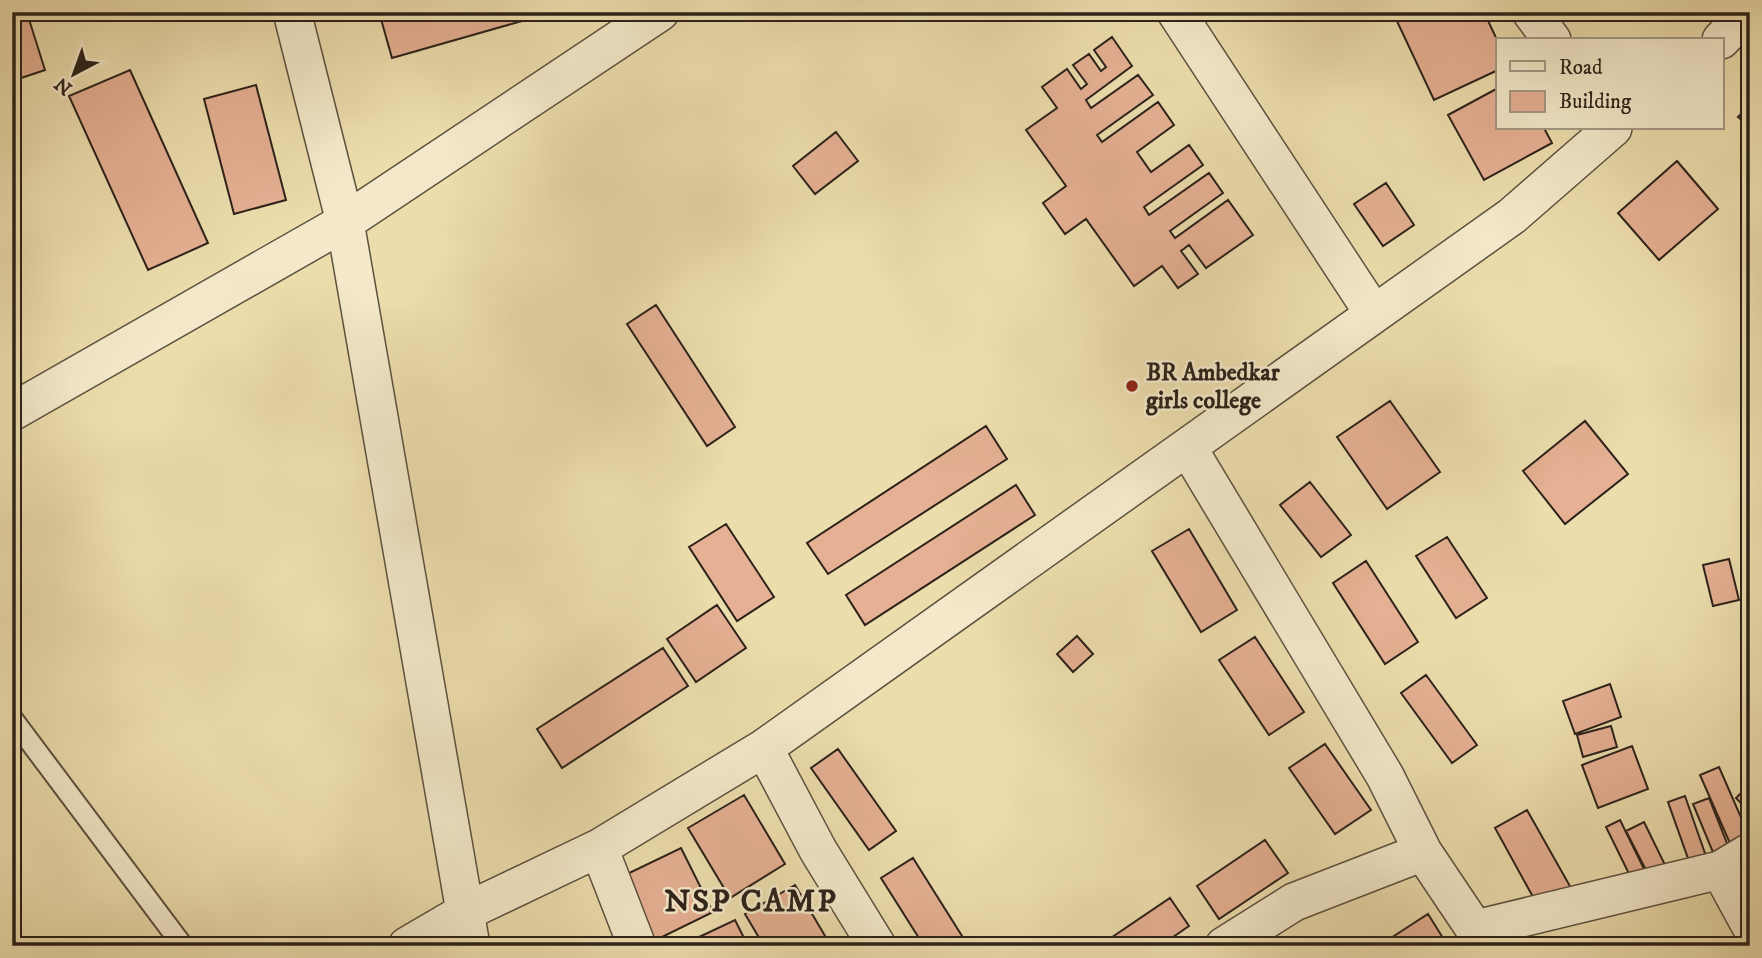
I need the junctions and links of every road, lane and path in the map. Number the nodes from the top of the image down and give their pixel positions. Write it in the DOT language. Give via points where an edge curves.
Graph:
graph roads {
  1 [pos="292,12"];
  2 [pos="660,12"];
  3 [pos="1176,12"];
  4 [pos="1531,12"];
  5 [pos="1748,12"];
  6 [pos="1550,38"];
  7 [pos="1723,38"];
  8 [pos="1611,130"];
  9 [pos="345,222"];
  10 [pos="1374,314"];
  11 [pos="13,408"];
  12 [pos="1188,447"];
  13 [pos="12,718"];
  14 [pos="764,748"];
  15 [pos="599,848"];
  16 [pos="1423,852"];
  17 [pos="1735,861"];
  18 [pos="1750,925"];
  19 [pos="468,929"];
  20 [pos="1481,937"];
  21 [pos="183,946"];
  22 [pos="407,946"];
  23 [pos="637,946"];
  24 [pos="877,946"];
  25 [pos="1224,946"];
  1 -- 9 [label="street"];
  2 -- 9 [label="street"];
  3 -- 10 [label="street"];
  4 -- 6 [label="street"];
  5 -- 7 [label="street"];
  8 -- 10 [label="street" via="1512,216"];
  9 -- 11 [label="street"];
  9 -- 19 [label="street"];
  10 -- 12 [label="street"];
  12 -- 14 [label="street"];
  12 -- 16 [label="street" via="1385,776"];
  13 -- 21 [label="lane"];
  14 -- 15 [label="street"];
  14 -- 24 [label="street" via="818,850"];
  15 -- 19 [label="street"];
  15 -- 23 [label="street"];
  16 -- 20 [label="street"];
  16 -- 25 [label="street" via="1294,902"];
  17 -- 18 [label="street"];
  17 -- 20 [label="street"];
  19 -- 22 [label="street"];
}
